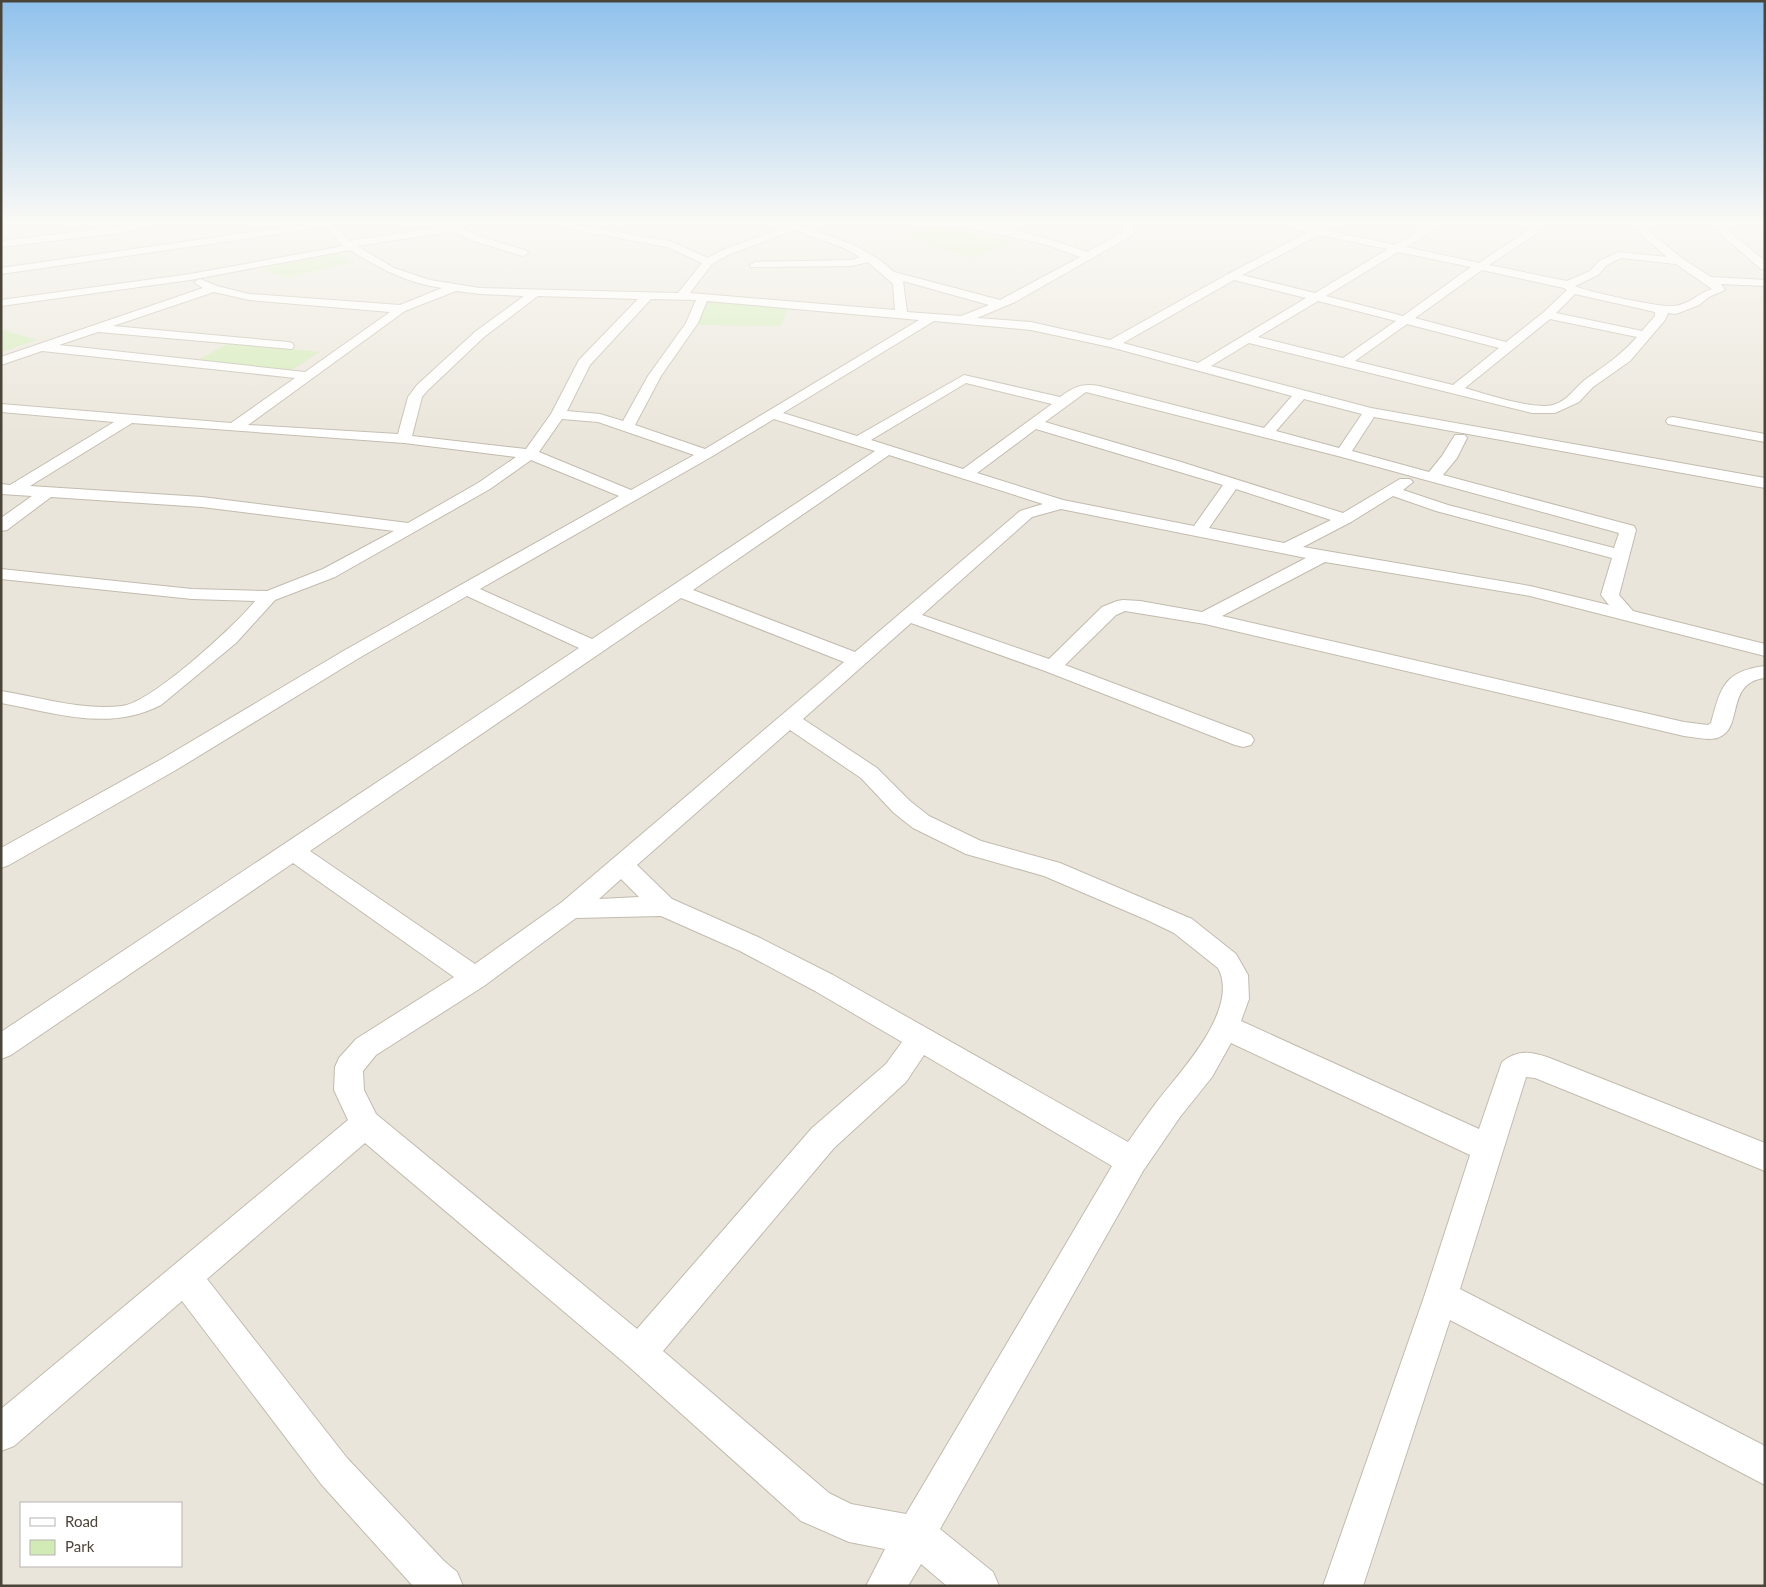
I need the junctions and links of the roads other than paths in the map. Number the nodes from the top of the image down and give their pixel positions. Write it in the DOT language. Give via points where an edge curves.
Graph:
graph roads {
  1 [pos="37,298"];
  2 [pos="183,298"];
  3 [pos="262,298"];
  4 [pos="428,298"];
  5 [pos="529,298"];
  6 [pos="645,298"];
  7 [pos="702,298"];
  8 [pos="715,298"];
  9 [pos="900,298"];
  10 [pos="978,298"];
  11 [pos="1010,298"];
  12 [pos="1193,298"];
  13 [pos="1316,298"];
  14 [pos="1322,298"];
  15 [pos="1437,298"];
  16 [pos="1562,298"];
  17 [pos="1613,298"];
  18 [pos="1701,298"];
  19 [pos="1,303"];
  20 [pos="1000,304"];
  21 [pos="401,309"];
  22 [pos="1659,309"];
  23 [pos="901,313"];
  24 [pos="1548,315"];
  25 [pos="934,316"];
  26 [pos="964,319"];
  27 [pos="1408,319"];
  28 [pos="96,328"];
  29 [pos="1645,335"];
  30 [pos="1249,339"];
  31 [pos="230,340"];
  32 [pos="1112,344"];
  33 [pos="288,346"];
  34 [pos="39,347"];
  35 [pos="1510,347"];
  36 [pos="1,361"];
  37 [pos="1346,362"];
  38 [pos="189,364"];
  39 [pos="1200,367"];
  40 [pos="309,376"];
  41 [pos="1455,390"];
  42 [pos="1300,395"];
  43 [pos="1063,402"];
  44 [pos="1,408"];
  45 [pos="1370,412"];
  46 [pos="558,414"];
  47 [pos="772,414"];
  48 [pos="129,419"];
  49 [pos="1673,421"];
  50 [pos="1035,424"];
  51 [pos="627,426"];
  52 [pos="234,428"];
  53 [pos="1267,433"];
  54 [pos="1460,438"];
  55 [pos="1765,438"];
  56 [pos="404,439"];
  57 [pos="859,442"];
  58 [pos="887,450"];
  59 [pos="1343,452"];
  60 [pos="530,454"];
  61 [pos="706,454"];
  62 [pos="966,474"];
  63 [pos="1426,475"];
  64 [pos="1233,483"];
  65 [pos="1765,483"];
  66 [pos="7,490"];
  67 [pos="1392,491"];
  68 [pos="48,492"];
  69 [pos="1020,492"];
  70 [pos="632,496"];
  71 [pos="1060,504"];
  72 [pos="1026,514"];
  73 [pos="1345,519"];
  74 [pos="1,526"];
  75 [pos="411,528"];
  76 [pos="1198,532"];
  77 [pos="1285,549"];
  78 [pos="1621,555"];
  79 [pos="1323,556"];
  80 [pos="1,574"];
  81 [pos="468,590"];
  82 [pos="680,591"];
  83 [pos="269,596"];
  84 [pos="908,616"];
  85 [pos="1627,616"];
  86 [pos="1205,618"];
  87 [pos="596,648"];
  88 [pos="1765,650"];
  89 [pos="857,660"];
  90 [pos="1052,667"];
  91 [pos="1765,672"];
  92 [pos="1,696"];
  93 [pos="789,720"];
  94 [pos="1243,740"];
  95 [pos="292,850"];
  96 [pos="1,858"];
  97 [pos="622,865"];
  98 [pos="663,906"];
  99 [pos="571,909"];
  100 [pos="474,978"];
  101 [pos="1225,1027"];
  102 [pos="920,1039"];
  103 [pos="1,1047"];
  104 [pos="366,1124"];
  105 [pos="1488,1148"];
  106 [pos="1765,1157"];
  107 [pos="1132,1161"];
  108 [pos="185,1277"];
  109 [pos="1441,1297"];
  110 [pos="639,1353"];
  111 [pos="1,1433"];
  112 [pos="1765,1466"];
  113 [pos="916,1535"];
  114 [pos="431,1582"];
  115 [pos="886,1586"];
  116 [pos="979,1586"];
  117 [pos="1342,1586"];
  1 -- 19 [label="street"];
  2 -- 28 [label="street"];
  3 -- 21 [label="street"];
  4 -- 21 [label="street"];
  5 -- 56 [label="street" via="480,334 422,388 415,397"];
  6 -- 46 [label="street" via="584,363"];
  7 -- 51 [label="street" via="696,317 659,370"];
  8 -- 23 [label="street"];
  9 -- 23 [label="street"];
  10 -- 20 [label="street"];
  11 -- 20 [label="street"];
  12 -- 32 [label="street"];
  13 -- 30 [label="street"];
  14 -- 27 [label="street"];
  15 -- 27 [label="street"];
  16 -- 24 [label="street"];
  17 -- 22 [label="street"];
  18 -- 22 [label="street" via="1676,310"];
  20 -- 26 [label="street"];
  21 -- 40 [label="street"];
  22 -- 29 [label="street" via="1661,317"];
  23 -- 25 [label="street"];
  24 -- 29 [label="street"];
  24 -- 35 [label="street"];
  25 -- 26 [label="street"];
  25 -- 47 [label="street"];
  26 -- 32 [label="street" via="1030,326"];
  27 -- 35 [label="street"];
  27 -- 37 [label="street"];
  28 -- 31 [label="street"];
  28 -- 34 [label="street"];
  29 -- 41 [label="street" via="1625,358 1588,384 1574,400 1555,409 1532,409"];
  30 -- 37 [label="street"];
  30 -- 39 [label="street"];
  31 -- 33 [label="street"];
  31 -- 38 [label="street"];
  32 -- 39 [label="street"];
  34 -- 36 [label="street"];
  34 -- 38 [label="street"];
  35 -- 41 [label="street"];
  37 -- 41 [label="street"];
  38 -- 40 [label="street"];
  39 -- 42 [label="street"];
  40 -- 52 [label="street"];
  42 -- 45 [label="street"];
  42 -- 53 [label="street"];
  43 -- 50 [label="street"];
  43 -- 53 [label="street" via="1086,388"];
  43 -- 57 [label="street" via="964,379"];
  44 -- 48 [label="street"];
  45 -- 59 [label="street"];
  45 -- 65 [label="street"];
  46 -- 51 [label="street" via="600,418"];
  46 -- 60 [label="street"];
  47 -- 57 [label="street"];
  47 -- 61 [label="street"];
  48 -- 52 [label="street"];
  48 -- 66 [label="street"];
  49 -- 55 [label="street"];
  50 -- 62 [label="street"];
  50 -- 64 [label="street"];
  51 -- 61 [label="street"];
  52 -- 56 [label="street"];
  53 -- 59 [label="street"];
  54 -- 63 [label="street" via="1449,458"];
  56 -- 60 [label="street"];
  57 -- 58 [label="street"];
  58 -- 62 [label="street"];
  58 -- 82 [label="street"];
  59 -- 63 [label="street"];
  60 -- 70 [label="street"];
  60 -- 75 [label="street" via="484,486"];
  61 -- 70 [label="street"];
  62 -- 69 [label="street"];
  63 -- 67 [label="street"];
  63 -- 78 [label="street" via="1628,530"];
  64 -- 73 [label="street"];
  64 -- 76 [label="street"];
  66 -- 68 [label="street"];
  67 -- 73 [label="street"];
  67 -- 78 [label="street" via="1442,508"];
  68 -- 74 [label="street"];
  68 -- 75 [label="street" via="202,502"];
  69 -- 71 [label="street"];
  69 -- 72 [label="street"];
  70 -- 81 [label="street"];
  71 -- 72 [label="street"];
  71 -- 76 [label="street"];
  72 -- 84 [label="street"];
  73 -- 77 [label="street"];
  75 -- 83 [label="street" via="329,573"];
  76 -- 77 [label="street"];
  77 -- 79 [label="street"];
  78 -- 85 [label="street" via="1610,595"];
  79 -- 85 [label="street" via="1530,591"];
  79 -- 86 [label="street"];
  80 -- 83 [label="street" via="165,592"];
  81 -- 87 [label="street"];
  81 -- 96 [label="street"];
  82 -- 87 [label="street"];
  82 -- 89 [label="street"];
  83 -- 92 [label="street" via="234,634 154,701 139,708 118,713 90,712"];
  84 -- 89 [label="street"];
  84 -- 90 [label="street"];
  85 -- 88 [label="street"];
  86 -- 90 [label="street" via="1122,605 1109,611"];
  86 -- 91 [label="street" via="1674,727 1712,732 1721,726 1732,686 1753,672"];
  87 -- 95 [label="street"];
  89 -- 93 [label="street"];
  90 -- 94 [label="street"];
  93 -- 97 [label="street"];
  93 -- 101 [label="street" via="869,773 921,822 974,848 1050,869 1184,926 1227,961 1235,975 1236,999"];
  95 -- 100 [label="street"];
  95 -- 103 [label="street"];
  97 -- 98 [label="street"];
  97 -- 99 [label="street"];
  98 -- 99 [label="street"];
  98 -- 102 [label="street" via="749,944"];
  99 -- 100 [label="street"];
  100 -- 104 [label="street" via="366,1047 350,1067 349,1090"];
  101 -- 105 [label="street"];
  101 -- 107 [label="street" via="1202,1068"];
  102 -- 107 [label="street"];
  102 -- 110 [label="street" via="890,1079 824,1138"];
  104 -- 108 [label="street"];
  104 -- 110 [label="street"];
  105 -- 106 [label="street" via="1512,1071 1521,1064 1536,1066"];
  105 -- 109 [label="street"];
  107 -- 113 [label="street"];
  108 -- 111 [label="street"];
  108 -- 114 [label="street" via="334,1470"];
  109 -- 112 [label="street"];
  109 -- 117 [label="street"];
  110 -- 113 [label="street" via="815,1507 849,1523"];
  113 -- 115 [label="street"];
  113 -- 116 [label="street"];
}
